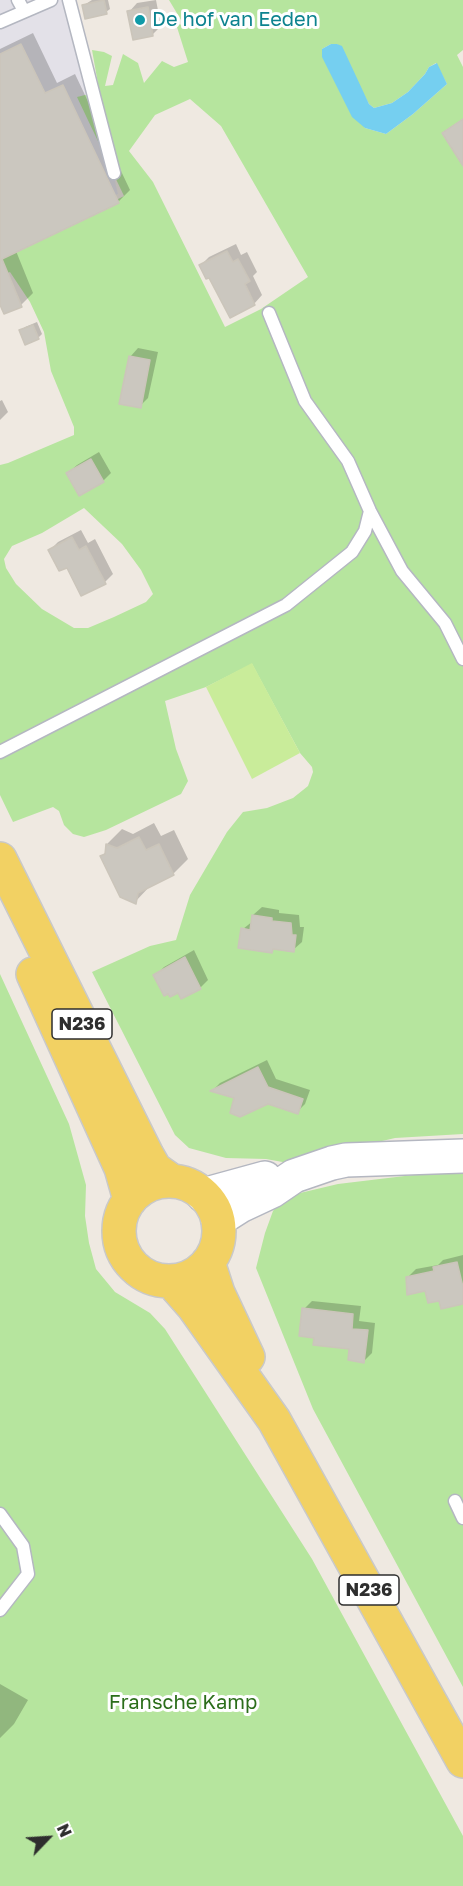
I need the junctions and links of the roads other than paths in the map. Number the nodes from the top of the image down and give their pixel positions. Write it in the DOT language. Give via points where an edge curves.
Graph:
graph roads {
  1 [pos="51,0"];
  2 [pos="69,0"];
  3 [pos="21,6"];
  4 [pos="0,22"];
  5 [pos="114,173"];
  6 [pos="269,313"];
  7 [pos="370,511"];
  8 [pos="463,659"];
  9 [pos="0,752"];
  10 [pos="0,859"];
  11 [pos="0,898"];
  12 [pos="463,1156"];
  13 [pos="172,1181"];
  14 [pos="130,1200"];
  15 [pos="211,1207"];
  16 [pos="208,1262"];
  17 [pos="171,1281"];
  18 [pos="274,1420"];
  19 [pos="455,1501"];
  20 [pos="0,1514"];
  21 [pos="463,1518"];
  22 [pos="0,1610"];
  23 [pos="463,1761"];
  1 -- 3 [label="lane"];
  2 -- 5 [label="lane"];
  3 -- 4 [label="lane"];
  6 -- 7 [label="lane" via="305,401 348,461"];
  7 -- 8 [label="lane" via="402,571 445,623"];
  7 -- 9 [label="lane" via="365,531 352,552 286,605"];
  10 -- 13 [label="main road, N236" via="147,1155 155,1169"];
  11 -- 14 [label="main road, N236" via="121,1168"];
  12 -- 15 [label="main road" via="346,1160 294,1176 240,1206"];
  13 -- 14 [label="main road" via="162,1180 144,1187"];
  13 -- 15 [label="main road, N236" via="198,1189"];
  14 -- 17 [label="main road" via="119,1225 124,1255 147,1276"];
  15 -- 16 [label="main road" via="220,1235"];
  16 -- 17 [label="main road" via="192,1276"];
  16 -- 18 [label="main road, N236"];
  17 -- 18 [label="main road, N236"];
  18 -- 23 [label="main road, N236"];
  19 -- 21 [label="lane"];
  20 -- 22 [label="lane" via="23,1546 28,1574"];
}
